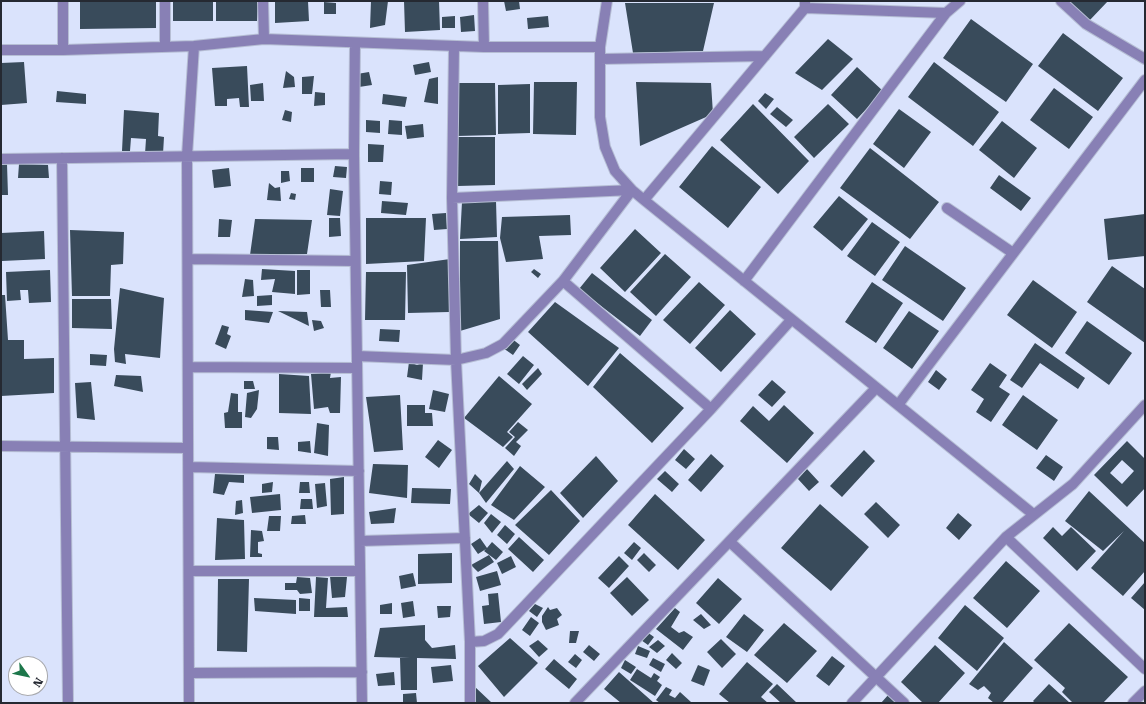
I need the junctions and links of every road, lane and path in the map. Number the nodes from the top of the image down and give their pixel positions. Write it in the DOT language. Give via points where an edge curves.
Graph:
graph roads {
  1 [pos="62,1"];
  2 [pos="165,1"];
  3 [pos="263,1"];
  4 [pos="483,1"];
  5 [pos="607,1"];
  6 [pos="960,1"];
  7 [pos="1061,1"];
  8 [pos="805,4"];
  9 [pos="946,12"];
  10 [pos="264,39"];
  11 [pos="355,43"];
  12 [pos="165,46"];
  13 [pos="194,46"];
  14 [pos="454,46"];
  15 [pos="484,47"];
  16 [pos="600,48"];
  17 [pos="1,50"];
  18 [pos="63,50"];
  19 [pos="765,56"];
  20 [pos="600,59"];
  21 [pos="1145,59"];
  22 [pos="1145,80"];
  23 [pos="354,154"];
  24 [pos="187,156"];
  25 [pos="1,158"];
  26 [pos="62,158"];
  27 [pos="632,190"];
  28 [pos="452,198"];
  29 [pos="644,200"];
  30 [pos="947,208"];
  31 [pos="1013,254"];
  32 [pos="188,259"];
  33 [pos="356,261"];
  34 [pos="563,281"];
  35 [pos="744,281"];
  36 [pos="792,320"];
  37 [pos="357,356"];
  38 [pos="456,360"];
  39 [pos="188,367"];
  40 [pos="357,368"];
  41 [pos="876,388"];
  42 [pos="898,405"];
  43 [pos="1145,405"];
  44 [pos="711,409"];
  45 [pos="1,446"];
  46 [pos="65,447"];
  47 [pos="188,448"];
  48 [pos="188,467"];
  49 [pos="359,471"];
  50 [pos="1033,514"];
  51 [pos="1006,537"];
  52 [pos="465,538"];
  53 [pos="360,541"];
  54 [pos="730,542"];
  55 [pos="189,571"];
  56 [pos="360,571"];
  57 [pos="470,642"];
  58 [pos="1145,669"];
  59 [pos="362,672"];
  60 [pos="189,673"];
  61 [pos="875,677"];
  62 [pos="1145,691"];
  63 [pos="68,703"];
  64 [pos="190,703"];
  65 [pos="362,703"];
  66 [pos="470,703"];
  67 [pos="574,703"];
  68 [pos="852,703"];
  69 [pos="904,703"];
  70 [pos="1133,703"];
  1 -- 18 [label="street"];
  2 -- 12 [label="street"];
  3 -- 10 [label="street"];
  4 -- 15 [label="street"];
  5 -- 16 [label="street"];
  6 -- 9 [label="street"];
  7 -- 21 [label="street" via="1086,24"];
  8 -- 9 [label="street"];
  8 -- 19 [label="street"];
  9 -- 35 [label="street"];
  10 -- 11 [label="street"];
  10 -- 13 [label="street"];
  11 -- 14 [label="street"];
  11 -- 23 [label="street"];
  12 -- 13 [label="street"];
  12 -- 18 [label="street"];
  13 -- 24 [label="street"];
  14 -- 15 [label="street"];
  14 -- 28 [label="street"];
  15 -- 16 [label="street"];
  16 -- 20 [label="street"];
  17 -- 18 [label="street"];
  19 -- 20 [label="street"];
  19 -- 29 [label="street"];
  20 -- 27 [label="street" via="600,116 605,147 615,171"];
  22 -- 31 [label="street"];
  23 -- 24 [label="street"];
  23 -- 33 [label="street"];
  24 -- 26 [label="street"];
  24 -- 32 [label="street"];
  25 -- 26 [label="street"];
  26 -- 46 [label="street"];
  27 -- 28 [label="street"];
  27 -- 29 [label="street"];
  27 -- 34 [label="street"];
  28 -- 38 [label="street"];
  29 -- 35 [label="street"];
  30 -- 31 [label="street"];
  31 -- 42 [label="street"];
  32 -- 33 [label="street"];
  32 -- 39 [label="street"];
  33 -- 37 [label="street"];
  34 -- 38 [label="street" via="504,344 486,353"];
  34 -- 44 [label="street"];
  35 -- 36 [label="street"];
  36 -- 41 [label="street"];
  36 -- 44 [label="street"];
  37 -- 38 [label="street"];
  37 -- 40 [label="street"];
  38 -- 52 [label="street"];
  39 -- 40 [label="street"];
  39 -- 47 [label="street"];
  40 -- 49 [label="street"];
  41 -- 42 [label="street"];
  41 -- 54 [label="street"];
  42 -- 50 [label="street"];
  43 -- 50 [label="street" via="1073,484"];
  44 -- 57 [label="street" via="498,634 484,641"];
  45 -- 46 [label="street"];
  46 -- 47 [label="street"];
  46 -- 63 [label="street"];
  47 -- 48 [label="street"];
  48 -- 49 [label="street"];
  48 -- 55 [label="street"];
  49 -- 53 [label="street"];
  50 -- 51 [label="street"];
  51 -- 58 [label="street"];
  51 -- 61 [label="street"];
  52 -- 53 [label="street"];
  52 -- 57 [label="street"];
  53 -- 56 [label="street"];
  54 -- 61 [label="street"];
  54 -- 67 [label="street"];
  55 -- 56 [label="street"];
  55 -- 60 [label="street"];
  56 -- 59 [label="street"];
  57 -- 66 [label="street"];
  59 -- 60 [label="street"];
  59 -- 65 [label="street"];
  60 -- 64 [label="street"];
  61 -- 68 [label="street"];
  61 -- 69 [label="street"];
  62 -- 70 [label="street"];
}
